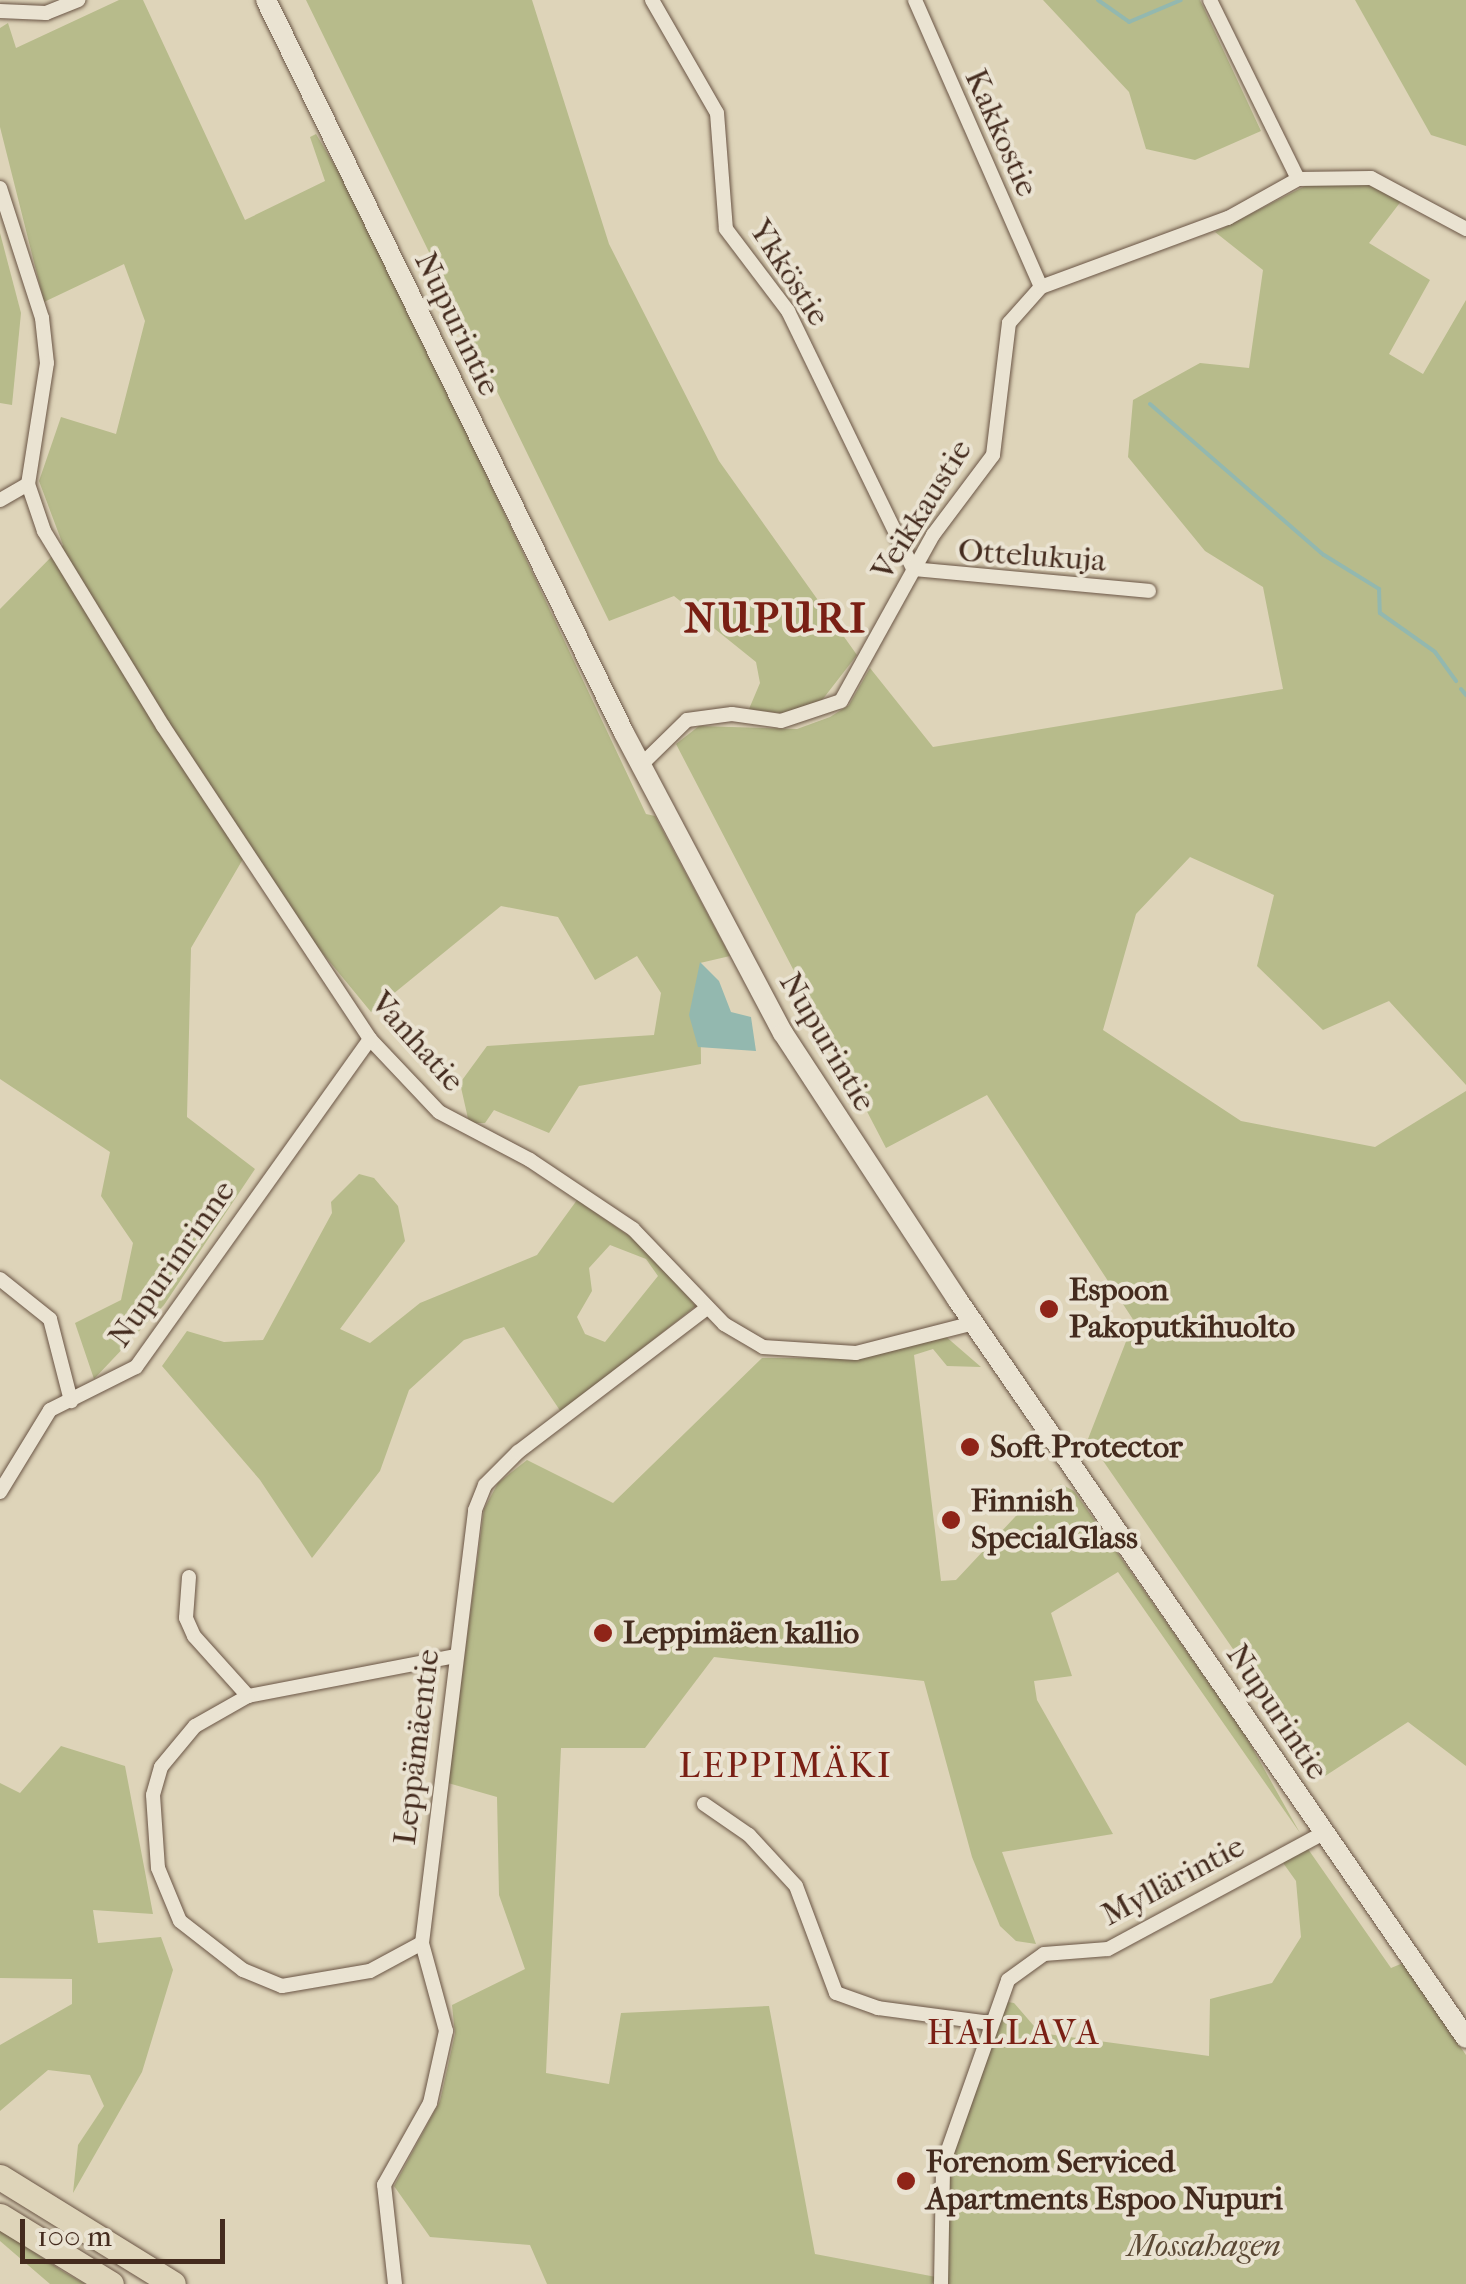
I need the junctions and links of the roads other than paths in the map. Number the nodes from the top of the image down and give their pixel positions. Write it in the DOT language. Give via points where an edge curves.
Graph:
graph roads {
  1 [pos="78,0"];
  2 [pos="266,0"];
  3 [pos="652,0"];
  4 [pos="915,0"];
  5 [pos="1210,0"];
  6 [pos="0,11"];
  7 [pos="1298,179"];
  8 [pos="0,188"];
  9 [pos="1466,229"];
  10 [pos="1041,287"];
  11 [pos="28,484"];
  12 [pos="0,500"];
  13 [pos="913,569"];
  14 [pos="1149,591"];
  15 [pos="642,764"];
  16 [pos="370,1039"];
  17 [pos="0,1279"];
  18 [pos="707,1308"];
  19 [pos="974,1322"];
  20 [pos="71,1400"];
  21 [pos="0,1492"];
  22 [pos="189,1577"];
  23 [pos="456,1656"];
  24 [pos="248,1696"];
  25 [pos="704,1804"];
  26 [pos="1324,1832"];
  27 [pos="422,1942"];
  28 [pos="992,2023"];
  29 [pos="1466,2038"];
  30 [pos="0,2176"];
  31 [pos="0,2216"];
  32 [pos="111,2284"];
  33 [pos="173,2284"];
  34 [pos="394,2284"];
  35 [pos="941,2284"];
  1 -- 6 [label="street" via="46,14"];
  2 -- 15 [label="main road, Nupurintie"];
  3 -- 13 [label="street, Ykköstie" via="717,113 726,229 788,312"];
  4 -- 10 [label="street, Kakkostie"];
  5 -- 7 [label="street"];
  7 -- 9 [label="street, Veikkaustie" via="1371,178"];
  7 -- 10 [label="street, Veikkaustie" via="1228,218"];
  8 -- 11 [label="street" via="45,339"];
  10 -- 13 [label="street, Veikkaustie" via="1009,323 993,455"];
  11 -- 12 [label="street"];
  11 -- 16 [label="street, Vanhatie" via="44,532 163,726"];
  13 -- 14 [label="street, Ottelukuja"];
  13 -- 15 [label="street, Veikkaustie" via="840,701 781,721 732,714 687,720"];
  15 -- 19 [label="main road, Nupurintie" via="784,1032"];
  16 -- 18 [label="street, Vanhatie" via="439,1112 530,1160 633,1229"];
  16 -- 20 [label="street, Nupurinrinne" via="136,1367"];
  17 -- 20 [label="street" via="42,1310 60,1336"];
  18 -- 19 [label="street, Vanhatie" via="763,1346 820,1356 911,1343"];
  18 -- 23 [label="street, Leppämäentie" via="485,1485 470,1536"];
  19 -- 26 [label="main road, Nupurintie"];
  20 -- 21 [label="street, Nupurinrinne" via="40,1422"];
  22 -- 24 [label="street" via="186,1618 194,1636"];
  23 -- 24 [label="street"];
  23 -- 27 [label="street, Leppämäentie"];
  24 -- 27 [label="street" via="195,1726 160,1767 153,1816 158,1868 180,1921 243,1970 282,1986 370,1971"];
  25 -- 28 [label="street" via="749,1835 796,1886 836,1992 878,2008"];
  26 -- 28 [label="street, Myllärintie" via="1108,1949 1030,1960 1003,1988"];
  26 -- 29 [label="main road, Nupurintie"];
  27 -- 34 [label="street, Leppämäentie" via="446,2031 430,2103 384,2185"];
  28 -- 35 [label="street, Myllärintie" via="943,2164"];
  30 -- 33 [label="highway"];
  31 -- 32 [label="highway"];
}
